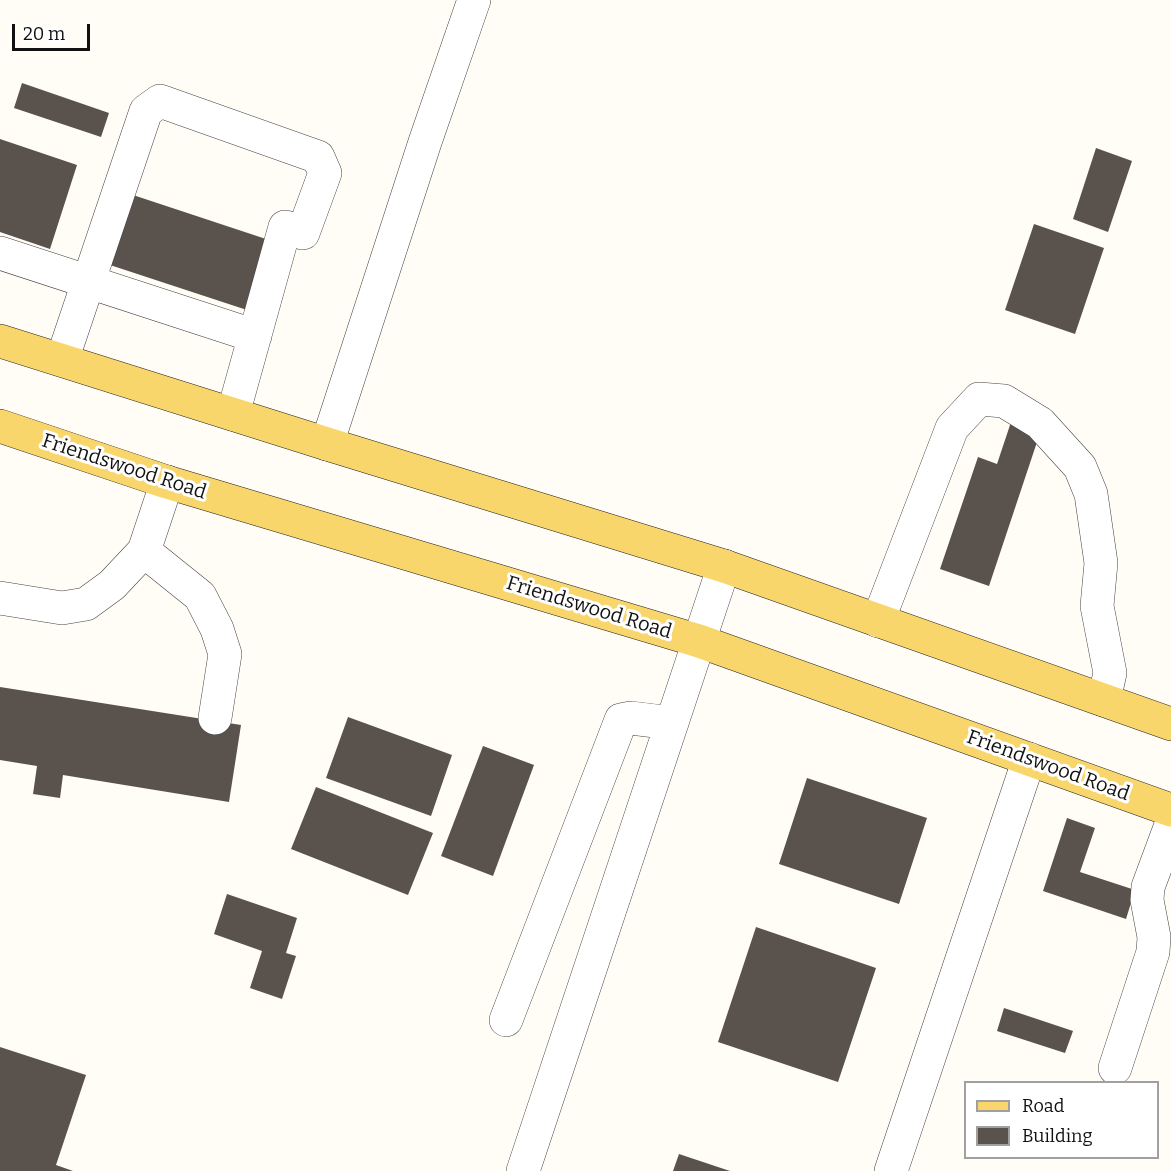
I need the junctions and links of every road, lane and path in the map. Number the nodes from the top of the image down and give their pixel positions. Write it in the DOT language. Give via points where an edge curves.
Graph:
graph roads {
  1 [pos="474,0"];
  2 [pos="0,253"];
  3 [pos="89,282"];
  4 [pos="255,336"];
  5 [pos="0,341"];
  6 [pos="62,360"];
  7 [pos="233,414"];
  8 [pos="0,426"];
  9 [pos="327,444"];
  10 [pos="167,482"];
  11 [pos="144,551"];
  12 [pos="724,566"];
  13 [pos="0,598"];
  14 [pos="878,621"];
  15 [pos="699,641"];
  16 [pos="1104,700"];
  17 [pos="215,718"];
  18 [pos="672,723"];
  19 [pos="1171,724"];
  20 [pos="1029,759"];
  21 [pos="1171,810"];
  22 [pos="1171,825"];
  23 [pos="506,1020"];
  24 [pos="1115,1068"];
  25 [pos="523,1171"];
  26 [pos="891,1171"];
  1 -- 9 [label="street"];
  2 -- 3 [label="street"];
  3 -- 4 [label="street"];
  3 -- 4 [label="street" via="146,111 160,101 318,157 325,174 303,233 285,227"];
  3 -- 6 [label="street"];
  4 -- 7 [label="street"];
  5 -- 6 [label="main road"];
  6 -- 7 [label="main road"];
  7 -- 9 [label="main road"];
  8 -- 10 [label="main road, Friendswood Road"];
  9 -- 12 [label="main road"];
  10 -- 11 [label="street"];
  10 -- 15 [label="main road, Friendswood Road"];
  11 -- 13 [label="street" via="112,585 86,604 62,608"];
  11 -- 17 [label="street" via="200,596 217,629 225,654"];
  12 -- 14 [label="main road"];
  12 -- 15 [label="street"];
  14 -- 16 [label="main road"];
  14 -- 16 [label="street" via="952,428 979,399 1004,400 1040,423 1080,467 1091,494 1101,563 1097,606 1110,673"];
  15 -- 18 [label="street"];
  15 -- 20 [label="main road, Friendswood Road"];
  16 -- 19 [label="main road"];
  18 -- 23 [label="street" via="621,720"];
  18 -- 25 [label="street"];
  20 -- 21 [label="main road, Friendswood Road"];
  20 -- 26 [label="street"];
  22 -- 24 [label="street" via="1148,887 1153,952"];
}
